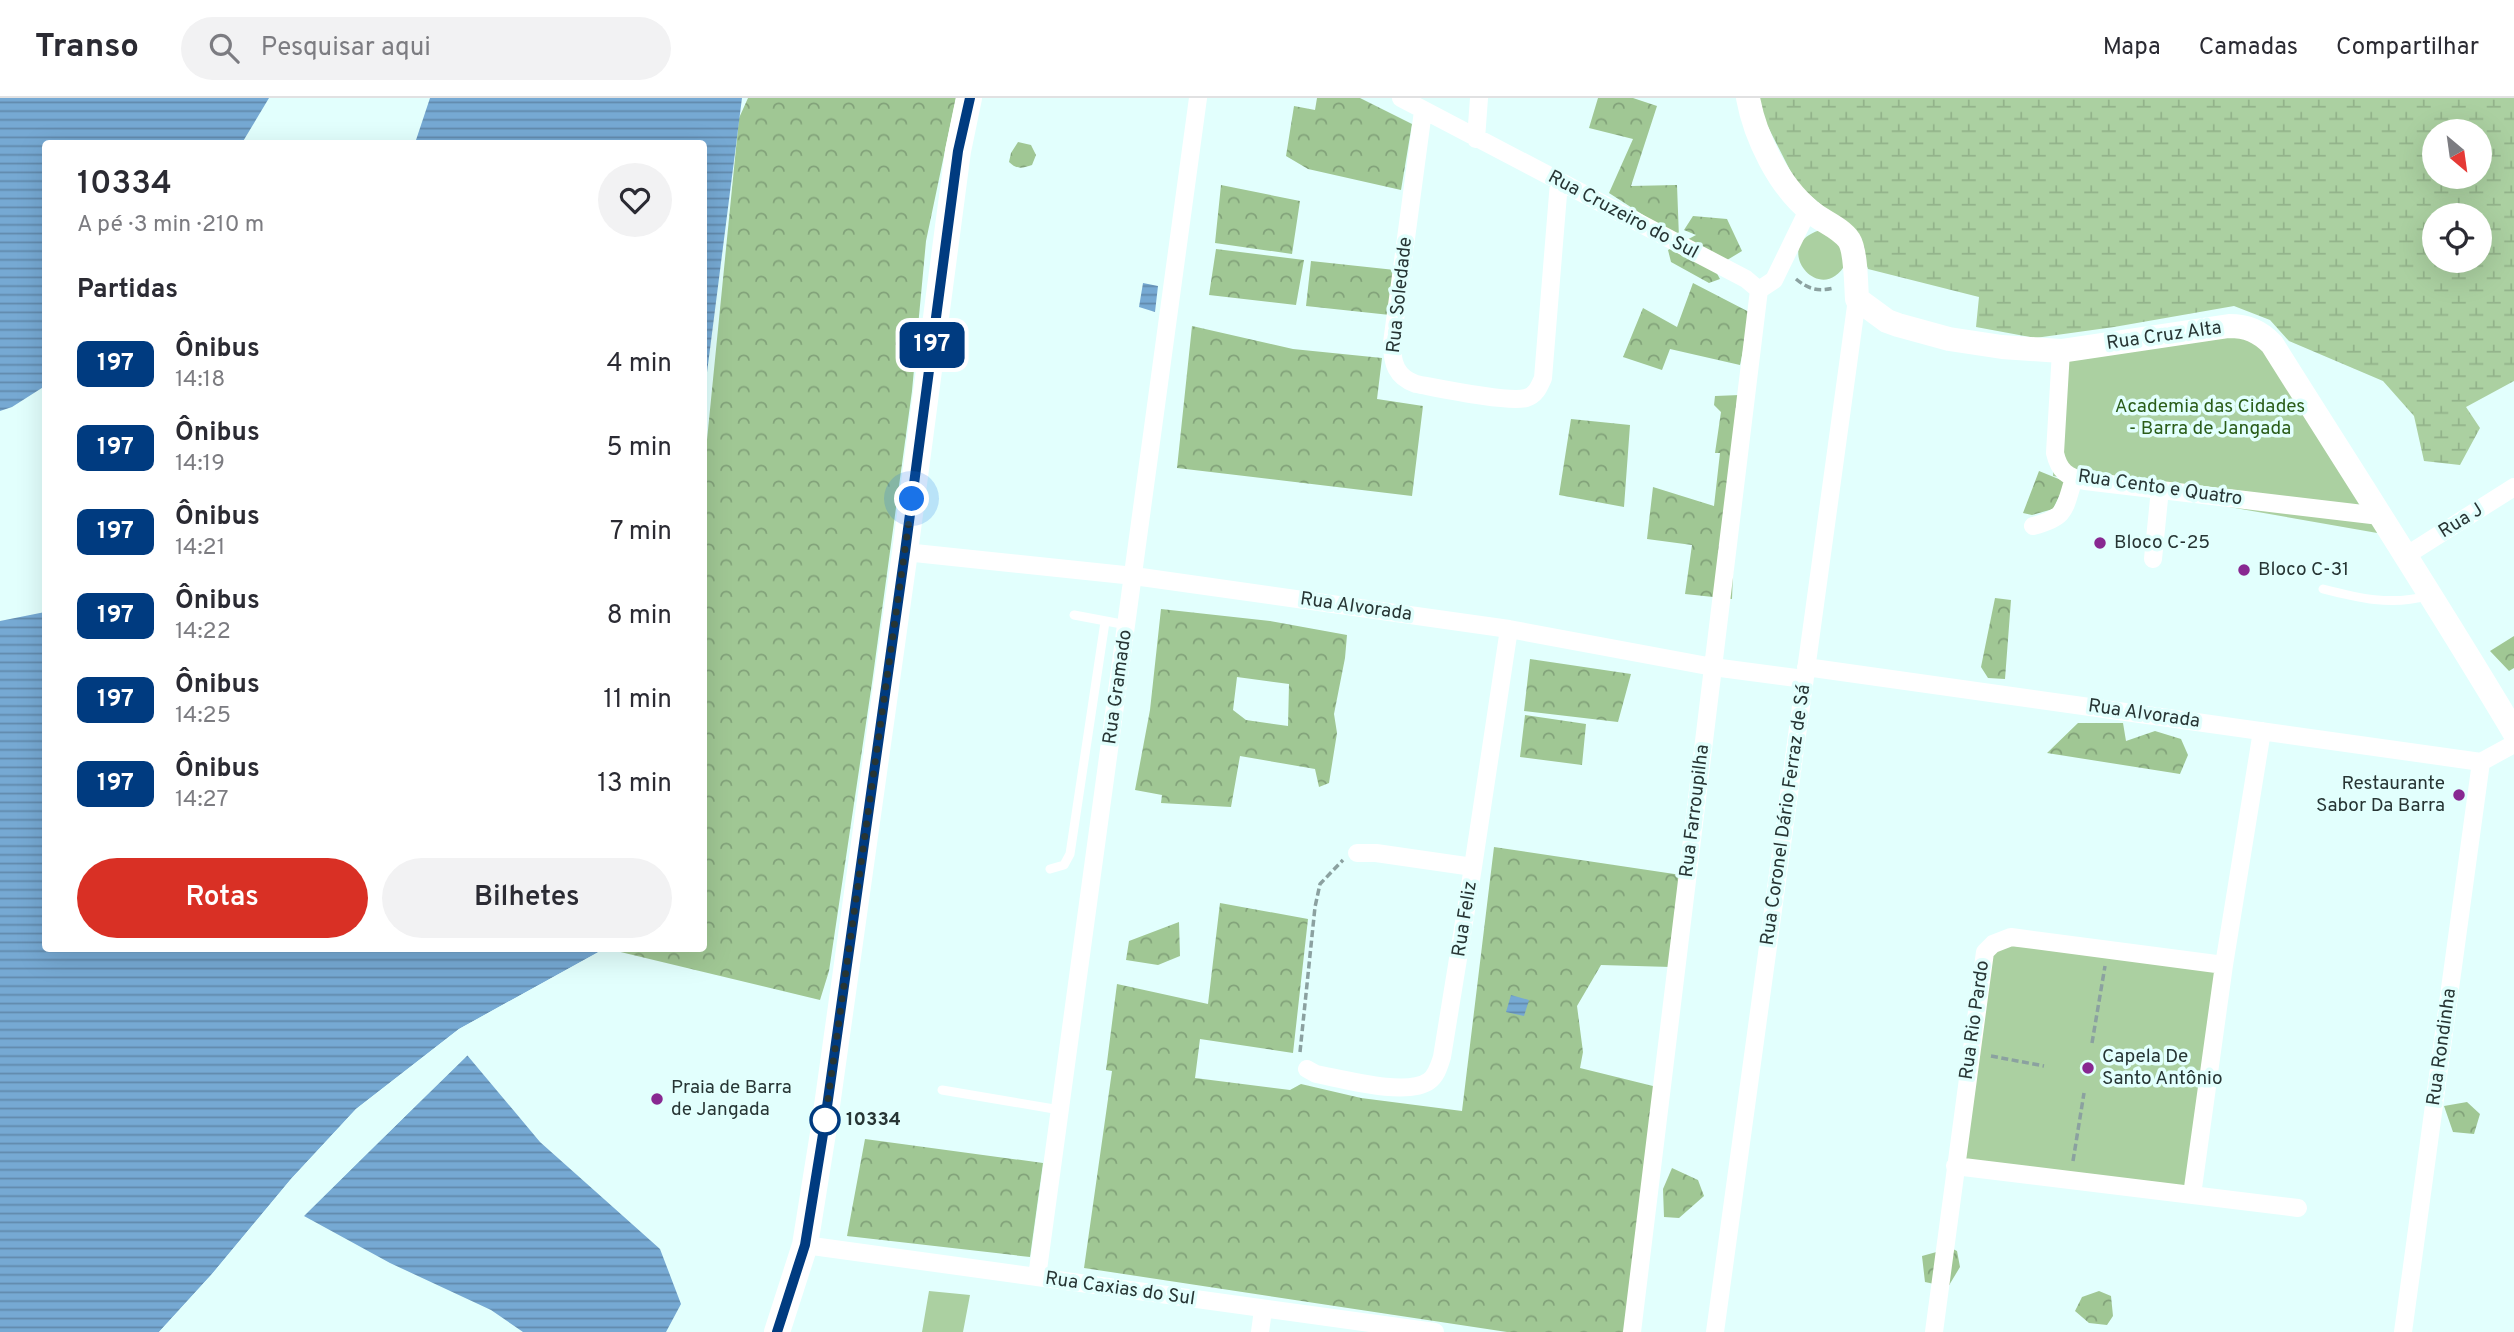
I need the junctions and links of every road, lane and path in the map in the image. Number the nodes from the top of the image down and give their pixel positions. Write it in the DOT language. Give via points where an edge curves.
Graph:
graph roads {
  1 [pos="970,98"];
  2 [pos="1198,98"];
  3 [pos="1401,98"];
  4 [pos="1479,98"];
  5 [pos="1748,98"];
  6 [pos="1423,111"];
  7 [pos="1476,139"];
  8 [pos="1559,182"];
  9 [pos="1808,210"];
  10 [pos="1789,251"];
  11 [pos="1759,290"];
  12 [pos="1856,290"];
  13 [pos="2061,351"];
  14 [pos="2074,478"];
  15 [pos="2514,487"];
  16 [pos="2160,489"];
  17 [pos="2380,516"];
  18 [pos="2033,526"];
  19 [pos="905,552"];
  20 [pos="2407,555"];
  21 [pos="2153,559"];
  22 [pos="1134,576"];
  23 [pos="2323,589"];
  24 [pos="2432,594"];
  25 [pos="1074,615"];
  26 [pos="1105,622"];
  27 [pos="1127,625"];
  28 [pos="1509,629"];
  29 [pos="1713,667"];
  30 [pos="1805,673"];
  31 [pos="2262,731"];
  32 [pos="2514,732"];
  33 [pos="2514,744"];
  34 [pos="2481,762"];
  35 [pos="1357,853"];
  36 [pos="1474,867"];
  37 [pos="1050,869"];
  38 [pos="2108,950"];
  39 [pos="2224,965"];
  40 [pos="2092,1043"];
  41 [pos="1970,1053"];
  42 [pos="2044,1066"];
  43 [pos="1307,1069"];
  44 [pos="942,1090"];
  45 [pos="2084,1093"];
  46 [pos="1060,1110"];
  47 [pos="1955,1166"];
  48 [pos="2070,1180"];
  49 [pos="2192,1195"];
  50 [pos="2298,1208"];
  51 [pos="805,1245"];
  52 [pos="1037,1277"];
  53 [pos="1263,1310"];
  54 [pos="777,1332"];
  55 [pos="1260,1332"];
  56 [pos="1435,1332"];
  57 [pos="1632,1332"];
  58 [pos="1715,1332"];
  59 [pos="1934,1332"];
  60 [pos="2403,1332"];
  1 -- 19 [label="main road" via="958,151"];
  2 -- 22 [label="street, Rua Gramado"];
  3 -- 6 [label="street, Rua Cruzeiro do Sul"];
  4 -- 7 [label="street"];
  5 -- 9 [label="main road" via="1777,170"];
  6 -- 7 [label="street, Rua Cruzeiro do Sul"];
  6 -- 8 [label="street, Rua Soledade" via="1392,343 1392,359 1404,380 1510,399 1526,398 1537,391 1544,378"];
  7 -- 8 [label="street, Rua Cruzeiro do Sul"];
  8 -- 11 [label="street, Rua Cruzeiro do Sul" via="1746,279"];
  9 -- 10 [label="street"];
  9 -- 12 [label="main road" via="1849,241"];
  10 -- 11 [label="street" via="1774,280"];
  10 -- 12 [label="path" via="1790,270 1805,286"];
  11 -- 29 [label="street, Rua Farroupilha"];
  12 -- 13 [label="main road, Rua Cruz Alta" via="1886,321 2002,347"];
  12 -- 30 [label="street, Rua Coronel Dário Ferraz de Sá"];
  13 -- 14 [label="street, Rua Cento e Quatro" via="2055,453 2064,474"];
  13 -- 17 [label="main road, Rua Cruz Alta" via="2230,326 2254,330 2272,344"];
  14 -- 16 [label="street, Rua Cento e Quatro"];
  14 -- 18 [label="street" via="2063,512 2053,521"];
  15 -- 20 [label="street, Rua J"];
  16 -- 17 [label="street, Rua Cento e Quatro"];
  16 -- 21 [label="street"];
  17 -- 20 [label="main road, Rua Cruz Alta"];
  19 -- 22 [label="street, Rua Alvorada"];
  19 -- 51 [label="main road"];
  20 -- 24 [label="main road, Rua Cruz Alta"];
  22 -- 27 [label="street, Rua Gramado"];
  22 -- 28 [label="street, Rua Alvorada"];
  23 -- 24 [label="lane" via="2367,600 2411,600"];
  24 -- 32 [label="main road, Rua Cruz Alta"];
  25 -- 26 [label="lane"];
  26 -- 27 [label="lane"];
  26 -- 37 [label="lane" via="1070,854 1064,865"];
  27 -- 46 [label="street, Rua Gramado"];
  28 -- 29 [label="street, Rua Alvorada"];
  28 -- 36 [label="street, Rua Feliz"];
  29 -- 30 [label="street, Rua Alvorada"];
  29 -- 57 [label="street, Rua Farroupilha"];
  30 -- 31 [label="street, Rua Alvorada"];
  30 -- 58 [label="street, Rua Coronel Dário Ferraz de Sá"];
  31 -- 34 [label="street, Rua Alvorada"];
  31 -- 39 [label="street"];
  33 -- 34 [label="street"];
  34 -- 60 [label="street, Rua Rondinha"];
  35 -- 36 [label="street"];
  35 -- 43 [label="path" via="1343,860 1320,884 1300,1052"];
  36 -- 43 [label="street, Rua Feliz" via="1436,1075 1419,1086 1402,1088"];
  38 -- 39 [label="street, Rua Rio Pardo"];
  38 -- 40 [label="path"];
  38 -- 41 [label="street, Rua Rio Pardo" via="2011,937 1993,944 1985,952"];
  39 -- 49 [label="street"];
  41 -- 42 [label="path"];
  41 -- 47 [label="street, Rua Rio Pardo"];
  44 -- 46 [label="lane"];
  45 -- 48 [label="path"];
  46 -- 52 [label="street, Rua Gramado"];
  47 -- 48 [label="street"];
  47 -- 59 [label="street, Rua Rio Pardo"];
  48 -- 49 [label="street"];
  49 -- 50 [label="street"];
  51 -- 52 [label="street, Rua Caxias do Sul"];
  51 -- 54 [label="main road"];
  52 -- 53 [label="street, Rua Caxias do Sul"];
  53 -- 55 [label="street"];
  53 -- 56 [label="street, Rua Caxias do Sul"];
}
